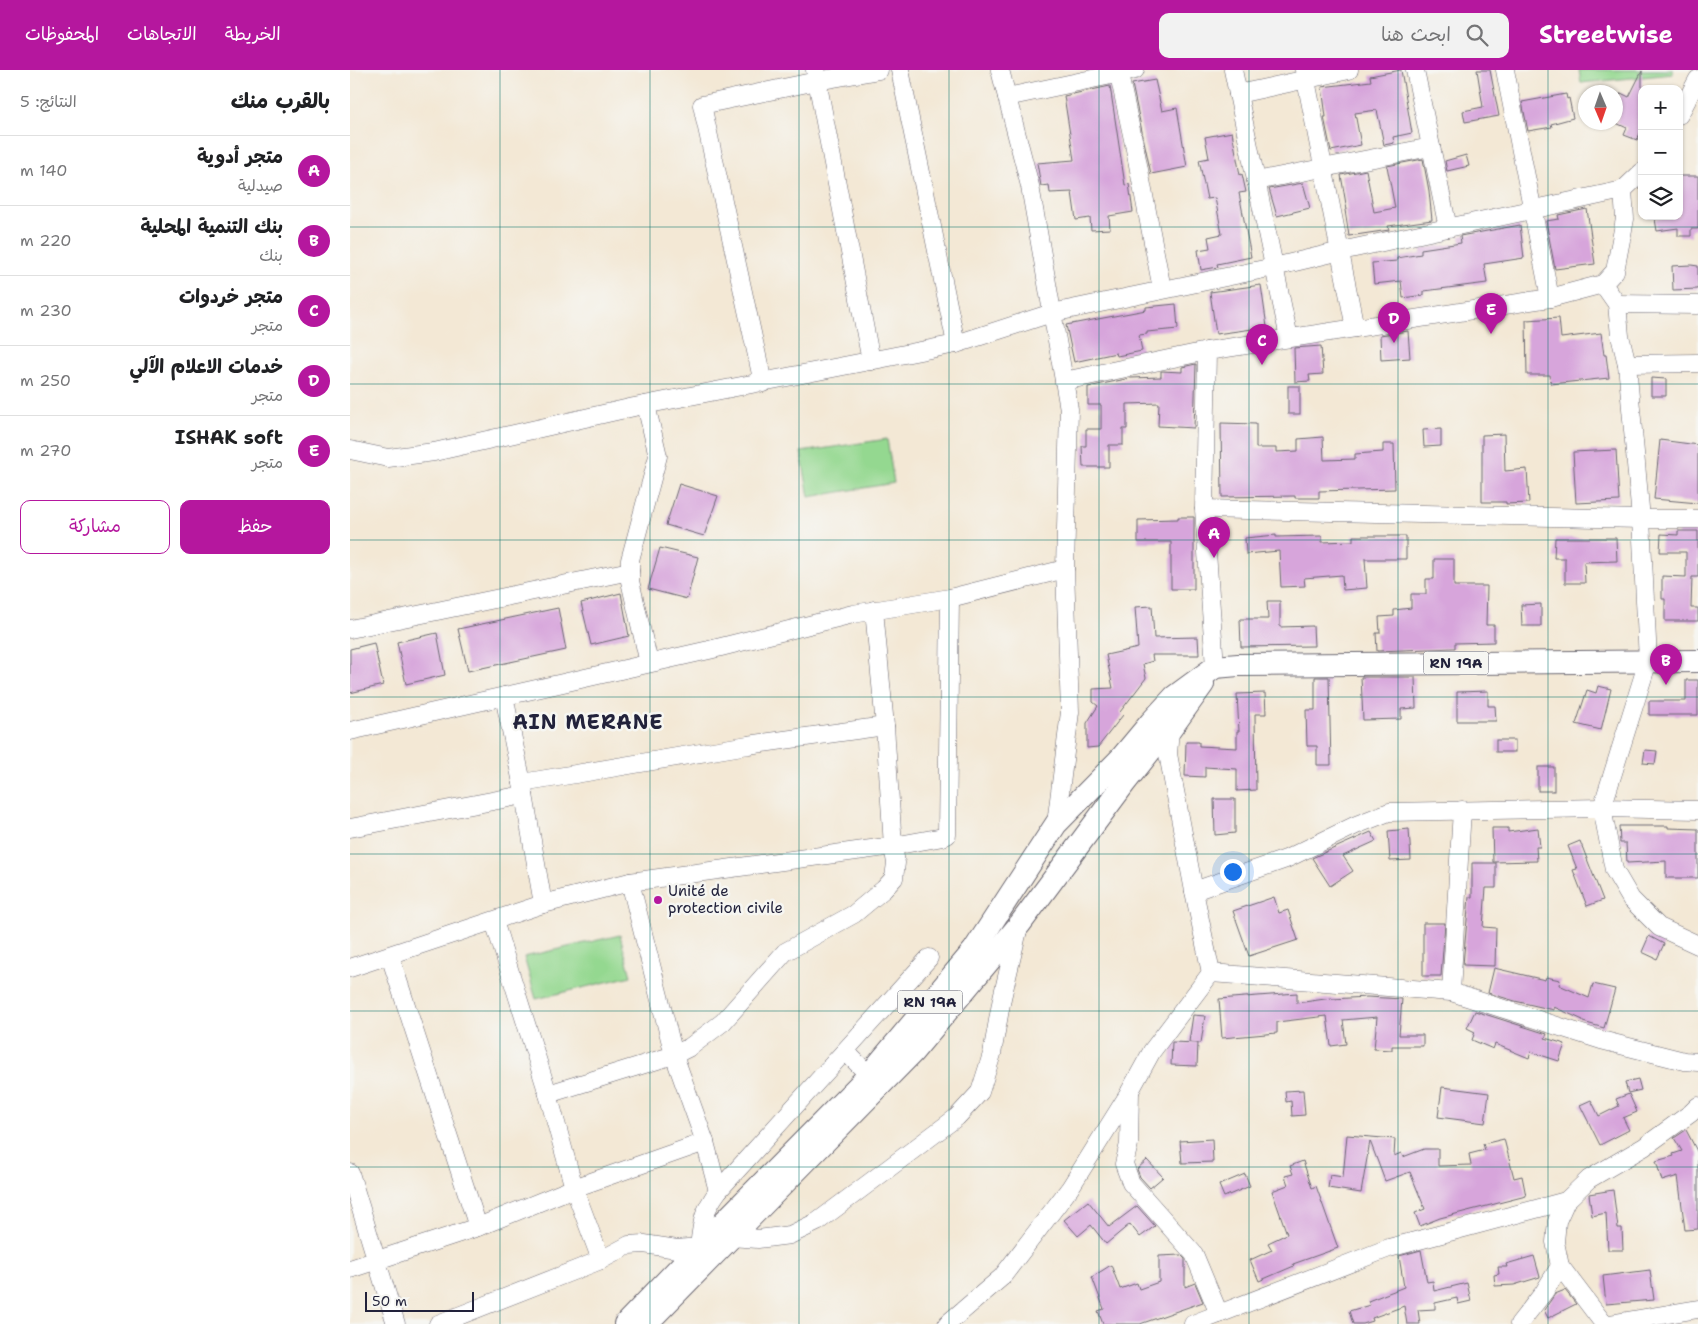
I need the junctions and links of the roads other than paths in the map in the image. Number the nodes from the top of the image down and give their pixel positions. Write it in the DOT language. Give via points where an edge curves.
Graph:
graph roads {
  1 [pos="879,70"];
  2 [pos="900,70"];
  3 [pos="1000,70"];
  4 [pos="1233,70"];
  5 [pos="1349,70"];
  6 [pos="1415,70"];
  7 [pos="1504,70"];
  8 [pos="1124,71"];
  9 [pos="816,75"];
  10 [pos="1305,75"];
  11 [pos="1698,79"];
  12 [pos="1238,94"];
  13 [pos="1007,96"];
  14 [pos="1683,107"];
  15 [pos="1431,147"];
  16 [pos="1324,168"];
  17 [pos="1639,175"];
  18 [pos="1256,181"];
  19 [pos="1623,190"];
  20 [pos="1532,209"];
  21 [pos="1448,228"];
  22 [pos="1341,251"];
  23 [pos="1274,267"];
  24 [pos="1603,284"];
  25 [pos="1162,289"];
  26 [pos="1550,298"];
  27 [pos="1617,304"];
  28 [pos="1698,305"];
  29 [pos="1052,313"];
  30 [pos="1355,328"];
  31 [pos="1289,338"];
  32 [pos="956,344"];
  33 [pos="1207,351"];
  34 [pos="871,361"];
  35 [pos="1698,363"];
  36 [pos="1627,364"];
  37 [pos="1064,381"];
  38 [pos="763,383"];
  39 [pos="646,405"];
  40 [pos="350,450"];
  41 [pos="1204,508"];
  42 [pos="1641,519"];
  43 [pos="1698,519"];
  44 [pos="1064,569"];
  45 [pos="630,571"];
  46 [pos="950,598"];
  47 [pos="874,610"];
  48 [pos="350,629"];
  49 [pos="1648,661"];
  50 [pos="1698,661"];
  51 [pos="649,663"];
  52 [pos="1215,667"];
  53 [pos="504,696"];
  54 [pos="885,726"];
  55 [pos="1170,730"];
  56 [pos="350,731"];
  57 [pos="523,789"];
  58 [pos="1602,808"];
  59 [pos="1462,810"];
  60 [pos="1698,810"];
  61 [pos="1056,824"];
  62 [pos="350,828"];
  63 [pos="893,846"];
  64 [pos="630,882"];
  65 [pos="1194,891"];
  66 [pos="543,904"];
  67 [pos="494,921"];
  68 [pos="1020,924"];
  69 [pos="1698,945"];
  70 [pos="390,956"];
  71 [pos="929,958"];
  72 [pos="350,968"];
  73 [pos="1211,973"];
  74 [pos="1451,992"];
  75 [pos="844,1051"];
  76 [pos="674,1055"];
  77 [pos="1698,1062"];
  78 [pos="869,1075"];
  79 [pos="1130,1091"];
  80 [pos="548,1094"];
  81 [pos="1698,1106"];
  82 [pos="705,1142"];
  83 [pos="350,1173"];
  84 [pos="574,1188"];
  85 [pos="718,1191"];
  86 [pos="1566,1201"];
  87 [pos="478,1227"];
  88 [pos="731,1237"];
  89 [pos="699,1247"];
  90 [pos="377,1260"];
  91 [pos="601,1260"];
  92 [pos="1560,1266"];
  93 [pos="350,1269"];
  94 [pos="1698,1309"];
  95 [pos="1219,1314"];
  96 [pos="396,1324"];
  97 [pos="438,1324"];
  98 [pos="625,1324"];
  99 [pos="646,1324"];
  100 [pos="947,1324"];
  101 [pos="1193,1324"];
  102 [pos="1519,1324"];
  103 [pos="1604,1324"];
  104 [pos="1609,1324"];
  1 -- 9 [label="street"];
  2 -- 32 [label="street"];
  3 -- 13 [label="street"];
  4 -- 12 [label="street"];
  5 -- 10 [label="street"];
  6 -- 15 [label="street"];
  7 -- 20 [label="street"];
  8 -- 13 [label="street"];
  8 -- 25 [label="street" via="1134,144"];
  9 -- 34 [label="street"];
  9 -- 38 [label="street" via="702,104"];
  10 -- 12 [label="street"];
  10 -- 16 [label="street"];
  11 -- 14 [label="street"];
  12 -- 18 [label="street"];
  13 -- 29 [label="street" via="1030,186"];
  15 -- 16 [label="street"];
  15 -- 21 [label="street"];
  16 -- 18 [label="street"];
  16 -- 22 [label="street"];
  17 -- 19 [label="street"];
  18 -- 23 [label="street"];
  19 -- 20 [label="street"];
  19 -- 24 [label="street" via="1625,219 1615,271"];
  20 -- 21 [label="street"];
  20 -- 26 [label="street"];
  21 -- 22 [label="street"];
  22 -- 23 [label="street"];
  22 -- 30 [label="street"];
  23 -- 25 [label="street"];
  23 -- 31 [label="street"];
  24 -- 26 [label="street"];
  24 -- 27 [label="street"];
  25 -- 29 [label="street"];
  26 -- 30 [label="street"];
  27 -- 28 [label="street"];
  27 -- 36 [label="street"];
  29 -- 32 [label="street"];
  29 -- 37 [label="street"];
  30 -- 31 [label="street"];
  31 -- 33 [label="street"];
  32 -- 34 [label="street"];
  33 -- 37 [label="street"];
  33 -- 41 [label="street"];
  34 -- 38 [label="street"];
  35 -- 36 [label="street"];
  36 -- 42 [label="street"];
  37 -- 44 [label="street" via="1069,409"];
  38 -- 39 [label="street"];
  39 -- 40 [label="street" via="434,452 388,458"];
  39 -- 45 [label="street" via="658,456 630,560"];
  41 -- 42 [label="street"];
  41 -- 52 [label="street"];
  42 -- 43 [label="street"];
  42 -- 49 [label="street"];
  44 -- 46 [label="street"];
  44 -- 61 [label="street" via="1070,712"];
  45 -- 48 [label="street"];
  45 -- 51 [label="street"];
  46 -- 47 [label="street"];
  46 -- 63 [label="street" via="947,835"];
  47 -- 51 [label="street"];
  47 -- 54 [label="street"];
  49 -- 50 [label="main road, RN 19A"];
  49 -- 52 [label="main road, RN 19A"];
  49 -- 58 [label="street"];
  51 -- 53 [label="street"];
  52 -- 55 [label="main road, RN 19A"];
  52 -- 61 [label="main road, RN 19A" via="1174,697 1121,758"];
  53 -- 56 [label="street"];
  53 -- 57 [label="street"];
  54 -- 57 [label="street" via="748,745"];
  54 -- 63 [label="street"];
  55 -- 65 [label="street" via="1168,754"];
  55 -- 68 [label="main road, RN 19A" via="1130,776"];
  57 -- 62 [label="street"];
  57 -- 66 [label="street"];
  58 -- 59 [label="street"];
  58 -- 60 [label="street"];
  58 -- 69 [label="street" via="1614,870 1631,898 1658,928"];
  59 -- 65 [label="street" via="1390,812 1286,859"];
  59 -- 74 [label="street"];
  61 -- 78 [label="main road, RN 19A" via="974,950"];
  63 -- 64 [label="street"];
  63 -- 76 [label="street" via="894,878 884,889 854,914 785,952 723,1022"];
  64 -- 66 [label="street"];
  64 -- 76 [label="street"];
  65 -- 73 [label="street"];
  66 -- 67 [label="street"];
  67 -- 70 [label="street"];
  67 -- 80 [label="street"];
  68 -- 88 [label="main road, RN 19A" via="913,1052"];
  68 -- 88 [label="street" via="992,1054 980,1092 957,1117 817,1222 790,1236"];
  70 -- 72 [label="street"];
  70 -- 87 [label="street"];
  71 -- 75 [label="street"];
  73 -- 74 [label="street"];
  73 -- 79 [label="street" via="1152,1051"];
  74 -- 77 [label="street" via="1601,1040"];
  75 -- 78 [label="street"];
  75 -- 85 [label="street"];
  76 -- 80 [label="street"];
  76 -- 82 [label="street"];
  78 -- 89 [label="main road, RN 19A"];
  79 -- 95 [label="street" via="1129,1144 1124,1164 1131,1183 1194,1254"];
  79 -- 100 [label="street" via="1070,1188 1002,1276"];
  80 -- 84 [label="street"];
  81 -- 86 [label="street" via="1644,1147 1589,1179"];
  82 -- 84 [label="street"];
  82 -- 85 [label="street"];
  83 -- 90 [label="street"];
  84 -- 87 [label="street"];
  84 -- 91 [label="street"];
  85 -- 89 [label="street" via="707,1208"];
  86 -- 92 [label="street" via="1557,1220 1555,1242"];
  86 -- 95 [label="street" via="1389,1248"];
  87 -- 90 [label="street"];
  88 -- 99 [label="main road, RN 19A"];
  89 -- 91 [label="street" via="677,1249 629,1245"];
  89 -- 98 [label="main road, RN 19A"];
  90 -- 93 [label="street"];
  90 -- 96 [label="street"];
  91 -- 97 [label="street"];
  92 -- 102 [label="street"];
  92 -- 103 [label="street"];
  94 -- 104 [label="street"];
  95 -- 101 [label="street"];
}
